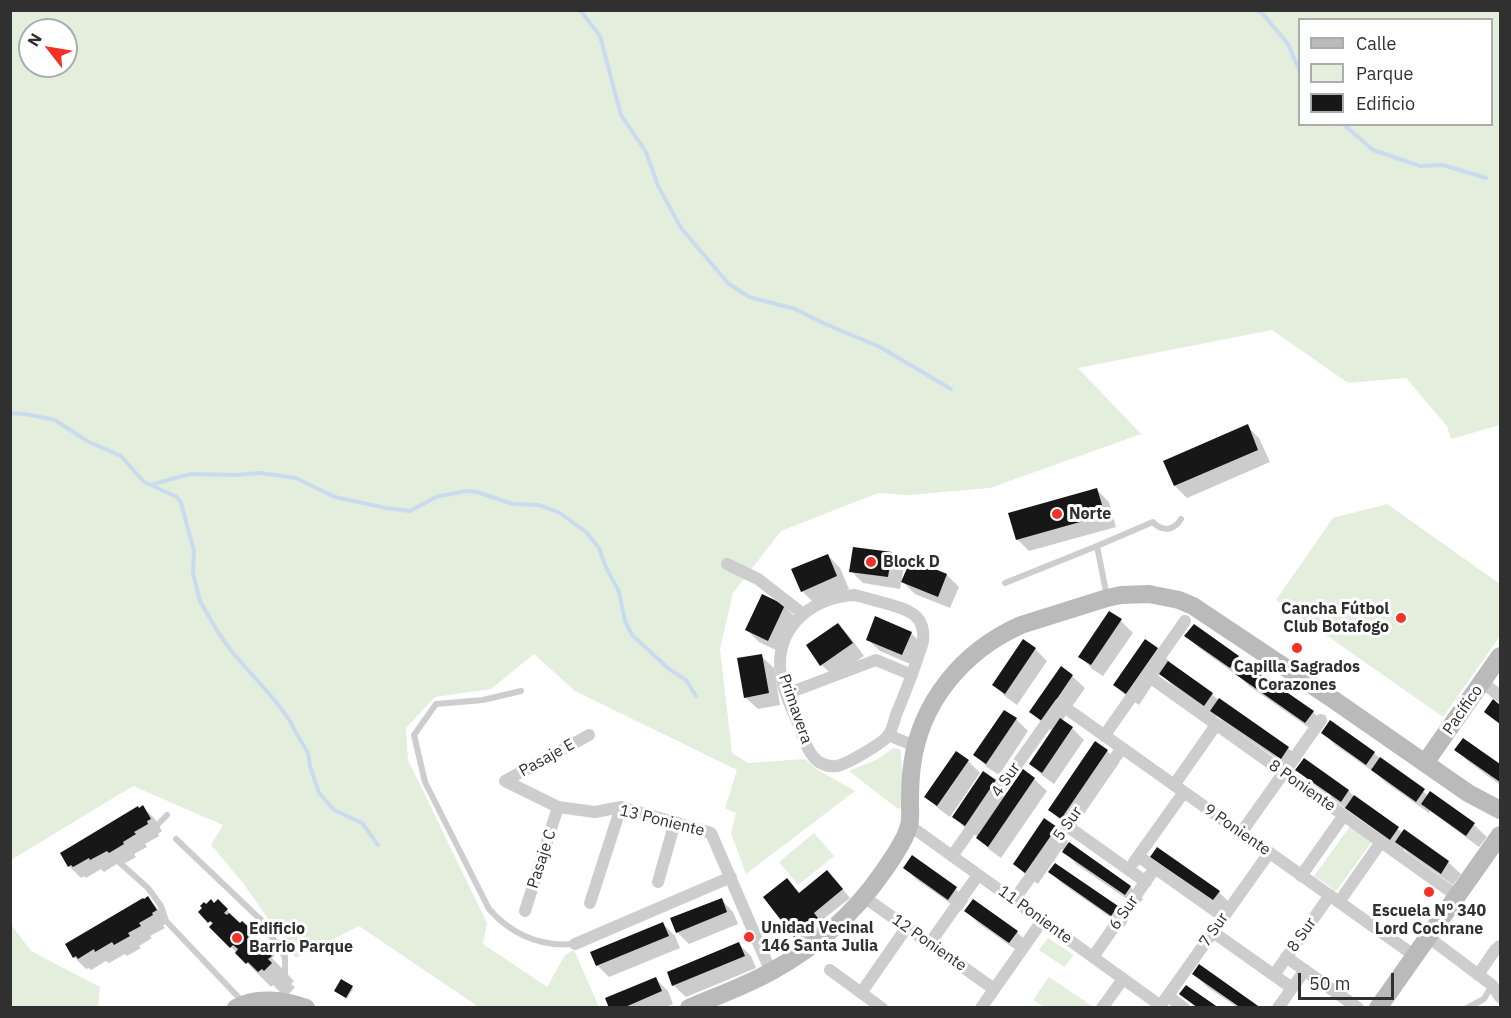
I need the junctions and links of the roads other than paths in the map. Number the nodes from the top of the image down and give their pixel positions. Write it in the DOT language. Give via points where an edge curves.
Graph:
graph roads {
  1 [pos="1181,519"];
  2 [pos="1097,546"];
  3 [pos="727,564"];
  4 [pos="1005,582"];
  5 [pos="1107,598"];
  6 [pos="803,614"];
  7 [pos="1185,621"];
  8 [pos="1500,656"];
  9 [pos="912,675"];
  10 [pos="1147,675"];
  11 [pos="1482,682"];
  12 [pos="522,691"];
  13 [pos="786,694"];
  14 [pos="1500,696"];
  15 [pos="1060,704"];
  16 [pos="1321,720"];
  17 [pos="1216,725"];
  18 [pos="589,735"];
  19 [pos="888,735"];
  20 [pos="1104,736"];
  21 [pos="915,746"];
  22 [pos="1122,748"];
  23 [pos="1425,764"];
  24 [pos="1284,773"];
  25 [pos="505,781"];
  26 [pos="1179,789"];
  27 [pos="1468,793"];
  28 [pos="558,807"];
  29 [pos="621,807"];
  30 [pos="1500,810"];
  31 [pos="167,815"];
  32 [pos="1344,815"];
  33 [pos="675,822"];
  34 [pos="909,825"];
  35 [pos="1067,826"];
  36 [pos="1500,829"];
  37 [pos="1241,833"];
  38 [pos="1500,835"];
  39 [pos="176,838"];
  40 [pos="1381,842"];
  41 [pos="1269,853"];
  42 [pos="952,856"];
  43 [pos="1138,856"];
  44 [pos="1155,868"];
  45 [pos="1128,870"];
  46 [pos="978,874"];
  47 [pos="1301,876"];
  48 [pos="731,877"];
  49 [pos="658,882"];
  50 [pos="1146,882"];
  51 [pos="1457,896"];
  52 [pos="864,897"];
  53 [pos="1334,899"];
  54 [pos="1014,900"];
  55 [pos="590,903"];
  56 [pos="525,911"];
  57 [pos="1224,917"];
  58 [pos="1042,921"];
  59 [pos="907,927"];
  60 [pos="1213,932"];
  61 [pos="1428,937"];
  62 [pos="930,943"];
  63 [pos="575,944"];
  64 [pos="1500,946"];
  65 [pos="1415,956"];
  66 [pos="1093,957"];
  67 [pos="1286,957"];
  68 [pos="830,970"];
  69 [pos="1305,970"];
  70 [pos="771,972"];
  71 [pos="1274,975"];
  72 [pos="1478,975"];
  73 [pos="1123,978"];
  74 [pos="1492,985"];
  75 [pos="1292,988"];
  76 [pos="994,989"];
  77 [pos="861,993"];
  78 [pos="1500,996"];
  79 [pos="285,1002"];
  80 [pos="1163,1003"];
  81 [pos="241,1006"];
  82 [pos="306,1008"];
  83 [pos="689,1008"];
  84 [pos="882,1008"];
  85 [pos="981,1008"];
  86 [pos="1102,1008"];
  87 [pos="1184,1008"];
  88 [pos="1278,1008"];
  89 [pos="1358,1008"];
  90 [pos="1378,1008"];
  91 [pos="1467,1008"];
  1 -- 2 [label="lane" via="1173,528 1160,528 1153,522"];
  2 -- 4 [label="lane"];
  2 -- 5 [label="lane"];
  3 -- 6 [label="street" via="758,579"];
  5 -- 21 [label="street" via="1021,625 978,650 936,697"];
  5 -- 23 [label="street" via="1149,594 1193,606"];
  6 -- 9 [label="street, Primavera" via="823,601 855,595 910,611 918,619 924,636"];
  6 -- 13 [label="street, Primavera" via="783,648 780,668"];
  7 -- 10 [label="street"];
  8 -- 11 [label="street, Pacífico"];
  9 -- 13 [label="street" via="876,660"];
  9 -- 19 [label="street, Primavera"];
  10 -- 17 [label="street, 8 Poniente"];
  10 -- 20 [label="street"];
  11 -- 14 [label="street"];
  11 -- 23 [label="street, Pacífico"];
  12 -- 63 [label="lane" via="483,700 436,704 414,735 425,782 489,909 524,937 549,944"];
  13 -- 19 [label="street, Primavera" via="810,753 824,765 837,766 857,758"];
  15 -- 20 [label="street, 9 Poniente"];
  15 -- 42 [label="street, 4 Sur"];
  16 -- 24 [label="street"];
  17 -- 24 [label="street, 8 Poniente"];
  17 -- 26 [label="street, 6 Sur"];
  18 -- 25 [label="street, Pasaje E"];
  19 -- 21 [label="street"];
  20 -- 22 [label="street, 9 Poniente"];
  21 -- 34 [label="street"];
  22 -- 26 [label="street, 9 Poniente"];
  22 -- 35 [label="street, 5 Sur"];
  23 -- 27 [label="street"];
  24 -- 32 [label="street, 8 Poniente"];
  24 -- 37 [label="street"];
  25 -- 28 [label="street, 13 Poniente"];
  26 -- 37 [label="street, 9 Poniente"];
  26 -- 43 [label="street, 6 Sur"];
  27 -- 30 [label="street"];
  27 -- 36 [label="street"];
  28 -- 29 [label="street, 13 Poniente" via="595,812"];
  28 -- 56 [label="street, Pasaje C"];
  29 -- 33 [label="street, 13 Poniente"];
  29 -- 55 [label="street"];
  31 -- 81 [label="lane" via="120,863 148,888 166,921"];
  32 -- 40 [label="street, 8 Poniente"];
  32 -- 47 [label="street"];
  33 -- 48 [label="street, 13 Poniente" via="711,833"];
  33 -- 49 [label="street"];
  34 -- 42 [label="street, 11 Poniente"];
  34 -- 52 [label="street" via="889,863"];
  35 -- 45 [label="street"];
  35 -- 54 [label="street, 5 Sur"];
  37 -- 41 [label="street, 9 Poniente"];
  38 -- 51 [label="street"];
  39 -- 79 [label="lane" via="261,920 285,957"];
  40 -- 51 [label="street, 8 Poniente"];
  40 -- 53 [label="street, 8 Sur"];
  41 -- 47 [label="street, 9 Poniente"];
  41 -- 57 [label="street, 7 Sur"];
  42 -- 46 [label="street, 11 Poniente"];
  43 -- 44 [label="street"];
  43 -- 45 [label="street, 6 Sur"];
  44 -- 50 [label="street, 6 Sur"];
  44 -- 57 [label="street"];
  45 -- 50 [label="street"];
  46 -- 54 [label="street, 11 Poniente"];
  46 -- 62 [label="street"];
  47 -- 53 [label="street, 9 Poniente"];
  48 -- 63 [label="street"];
  48 -- 70 [label="street, 13 Poniente"];
  50 -- 66 [label="street, 6 Sur"];
  51 -- 61 [label="street"];
  52 -- 59 [label="street, 12 Poniente"];
  52 -- 70 [label="street" via="822,938"];
  53 -- 65 [label="street, 9 Poniente"];
  53 -- 67 [label="street, 8 Sur"];
  54 -- 58 [label="street, 11 Poniente"];
  57 -- 60 [label="street, 7 Sur"];
  58 -- 66 [label="street, 11 Poniente"];
  58 -- 76 [label="street"];
  59 -- 62 [label="street, 12 Poniente"];
  59 -- 77 [label="street"];
  60 -- 71 [label="street"];
  60 -- 80 [label="street, 7 Sur"];
  61 -- 65 [label="street"];
  61 -- 72 [label="street"];
  62 -- 76 [label="street, 12 Poniente"];
  64 -- 72 [label="street"];
  65 -- 90 [label="street"];
  66 -- 73 [label="street, 11 Poniente"];
  67 -- 69 [label="street"];
  67 -- 71 [label="street, 8 Sur"];
  68 -- 77 [label="street"];
  69 -- 75 [label="street, 8 Sur"];
  69 -- 89 [label="street"];
  70 -- 83 [label="street"];
  71 -- 75 [label="street"];
  72 -- 74 [label="street"];
  73 -- 80 [label="street, 11 Poniente"];
  73 -- 86 [label="street"];
  74 -- 78 [label="street"];
  74 -- 91 [label="lane" via="1484,999"];
  75 -- 88 [label="street, 8 Sur"];
  76 -- 85 [label="street"];
  77 -- 84 [label="street"];
  79 -- 81 [label="street"];
  79 -- 82 [label="street"];
  80 -- 87 [label="street, 11 Poniente"];
}
